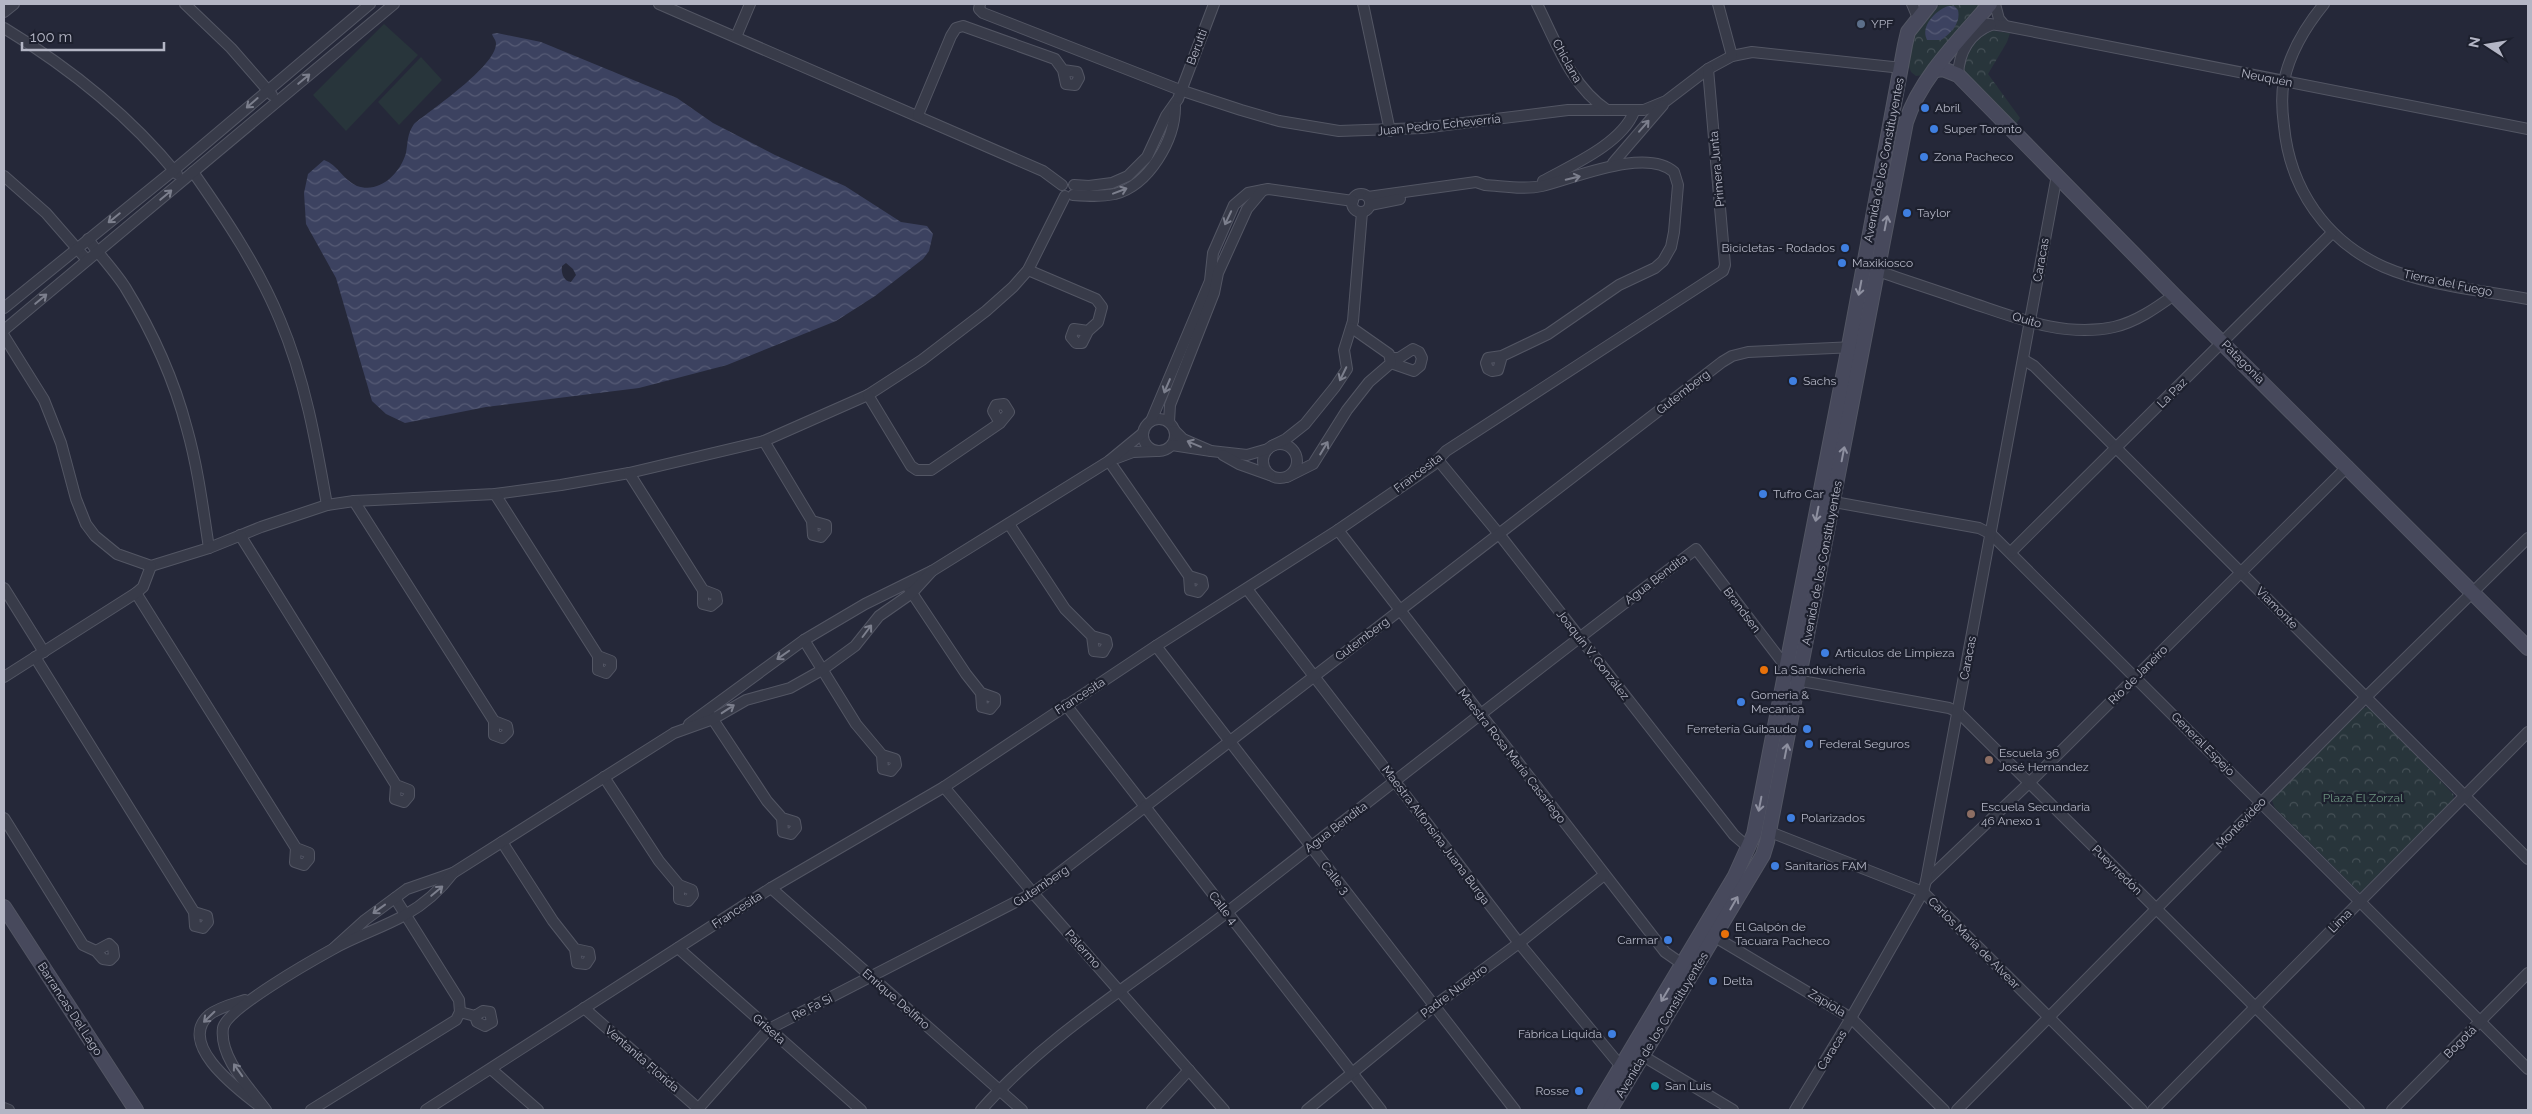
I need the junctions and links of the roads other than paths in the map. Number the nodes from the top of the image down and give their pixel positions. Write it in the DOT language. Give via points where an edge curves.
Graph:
graph roads {
  1 [pos="14,4"];
  2 [pos="185,4"];
  3 [pos="394,4"];
  4 [pos="659,4"];
  5 [pos="750,4"];
  6 [pos="1214,4"];
  7 [pos="1363,4"];
  8 [pos="1537,4"];
  9 [pos="1718,4"];
  10 [pos="1912,4"];
  11 [pos="1930,4"];
  12 [pos="1990,4"];
  13 [pos="1994,4"];
  14 [pos="2324,4"];
  15 [pos="365,5"];
  16 [pos="979,6"];
  17 [pos="4,12"];
  18 [pos="1918,18"];
  19 [pos="374,20"];
  20 [pos="1974,22"];
  21 [pos="1994,24"];
  22 [pos="2006,26"];
  23 [pos="4,28"];
  24 [pos="736,37"];
  25 [pos="1958,44"];
  26 [pos="1732,56"];
  27 [pos="1902,68"];
  28 [pos="1708,69"];
  29 [pos="1063,70"];
  30 [pos="1931,75"];
  31 [pos="1958,75"];
  32 [pos="2284,82"];
  33 [pos="268,90"];
  34 [pos="1180,90"];
  35 [pos="277,101"];
  36 [pos="1666,101"];
  37 [pos="1608,110"];
  38 [pos="1634,112"];
  39 [pos="918,115"];
  40 [pos="2528,129"];
  41 [pos="1390,131"];
  42 [pos="1594,151"];
  43 [pos="189,158"];
  44 [pos="1612,165"];
  45 [pos="174,170"];
  46 [pos="195,170"];
  47 [pos="1599,171"];
  48 [pos="2057,175"];
  49 [pos="4,176"];
  50 [pos="183,181"];
  51 [pos="1534,186"];
  52 [pos="1071,192"];
  53 [pos="1352,202"];
  54 [pos="1366,204"];
  55 [pos="2332,233"];
  56 [pos="88,239"];
  57 [pos="78,247"];
  58 [pos="97,252"];
  59 [pos="88,260"];
  60 [pos="1725,268"];
  61 [pos="1028,270"];
  62 [pos="1878,271"];
  63 [pos="1214,278"];
  64 [pos="2174,295"];
  65 [pos="2528,299"];
  66 [pos="4,308"];
  67 [pos="2030,322"];
  68 [pos="1352,328"];
  69 [pos="4,330"];
  70 [pos="1088,331"];
  71 [pos="4,336"];
  72 [pos="2222,342"];
  73 [pos="1856,347"];
  74 [pos="1502,356"];
  75 [pos="2024,360"];
  76 [pos="868,395"];
  77 [pos="1151,421"];
  78 [pos="1000,423"];
  79 [pos="1172,426"];
  80 [pos="1143,433"];
  81 [pos="764,441"];
  82 [pos="1172,445"];
  83 [pos="1270,447"];
  84 [pos="2116,448"];
  85 [pos="1158,451"];
  86 [pos="1216,452"];
  87 [pos="1438,460"];
  88 [pos="1108,461"];
  89 [pos="2348,466"];
  90 [pos="630,473"];
  91 [pos="1271,476"];
  92 [pos="1287,477"];
  93 [pos="495,494"];
  94 [pos="354,500"];
  95 [pos="1834,502"];
  96 [pos="327,504"];
  97 [pos="812,520"];
  98 [pos="1009,524"];
  99 [pos="1338,530"];
  100 [pos="1499,534"];
  101 [pos="1991,534"];
  102 [pos="240,535"];
  103 [pos="2528,538"];
  104 [pos="209,548"];
  105 [pos="1696,549"];
  106 [pos="2011,552"];
  107 [pos="150,566"];
  108 [pos="932,571"];
  109 [pos="2241,572"];
  110 [pos="1189,576"];
  111 [pos="906,584"];
  112 [pos="4,588"];
  113 [pos="1248,588"];
  114 [pos="703,590"];
  115 [pos="2474,592"];
  116 [pos="136,593"];
  117 [pos="912,593"];
  118 [pos="1400,610"];
  119 [pos="1092,636"];
  120 [pos="1579,637"];
  121 [pos="804,640"];
  122 [pos="1156,646"];
  123 [pos="2528,648"];
  124 [pos="39,654"];
  125 [pos="598,656"];
  126 [pos="822,670"];
  127 [pos="1787,671"];
  128 [pos="1314,675"];
  129 [pos="4,677"];
  130 [pos="2136,677"];
  131 [pos="1800,681"];
  132 [pos="981,693"];
  133 [pos="2366,696"];
  134 [pos="1066,705"];
  135 [pos="706,710"];
  136 [pos="1958,712"];
  137 [pos="1481,716"];
  138 [pos="713,719"];
  139 [pos="494,721"];
  140 [pos="684,728"];
  141 [pos="2528,732"];
  142 [pos="1230,742"];
  143 [pos="882,755"];
  144 [pos="604,777"];
  145 [pos="1396,782"];
  146 [pos="2029,783"];
  147 [pos="396,785"];
  148 [pos="944,787"];
  149 [pos="2464,796"];
  150 [pos="2261,802"];
  151 [pos="1146,808"];
  152 [pos="4,818"];
  153 [pos="782,818"];
  154 [pos="1770,832"];
  155 [pos="502,842"];
  156 [pos="1311,846"];
  157 [pos="296,848"];
  158 [pos="1749,848"];
  159 [pos="2528,859"];
  160 [pos="453,873"];
  161 [pos="1604,875"];
  162 [pos="1926,881"];
  163 [pos="679,885"];
  164 [pos="771,888"];
  165 [pos="1923,892"];
  166 [pos="1033,894"];
  167 [pos="395,898"];
  168 [pos="2360,901"];
  169 [pos="4,907"];
  170 [pos="2157,909"];
  171 [pos="194,912"];
  172 [pos="1227,912"];
  173 [pos="406,914"];
  174 [pos="1715,937"];
  175 [pos="1519,943"];
  176 [pos="334,948"];
  177 [pos="678,948"];
  178 [pos="575,949"];
  179 [pos="96,951"];
  180 [pos="1688,968"];
  181 [pos="2528,973"];
  182 [pos="871,978"];
  183 [pos="1119,990"];
  184 [pos="253,998"];
  185 [pos="1434,1006"];
  186 [pos="2255,1007"];
  187 [pos="584,1008"];
  188 [pos="460,1012"];
  189 [pos="475,1016"];
  190 [pos="1851,1018"];
  191 [pos="2049,1018"];
  192 [pos="2480,1021"];
  193 [pos="769,1029"];
  194 [pos="1638,1053"];
  195 [pos="491,1069"];
  196 [pos="2528,1069"];
  197 [pos="1189,1070"];
  198 [pos="1626,1071"];
  199 [pos="1352,1074"];
  200 [pos="999,1090"];
  201 [pos="4,1108"];
  202 [pos="9,1110"];
  203 [pos="136,1110"];
  204 [pos="265,1110"];
  205 [pos="311,1110"];
  206 [pos="426,1110"];
  207 [pos="538,1110"];
  208 [pos="699,1110"];
  209 [pos="861,1110"];
  210 [pos="981,1110"];
  211 [pos="1022,1110"];
  212 [pos="1152,1110"];
  213 [pos="1224,1110"];
  214 [pos="1307,1110"];
  215 [pos="1381,1110"];
  216 [pos="1515,1110"];
  217 [pos="1595,1110"];
  218 [pos="1610,1110"];
  219 [pos="1733,1110"];
  220 [pos="1794,1110"];
  221 [pos="1944,1110"];
  222 [pos="1957,1110"];
  223 [pos="2142,1110"];
  224 [pos="2153,1110"];
  225 [pos="2359,1110"];
  226 [pos="2392,1110"];
  1 -- 17 [label="street"];
  2 -- 33 [label="street" via="231,48"];
  3 -- 19 [label="street"];
  4 -- 24 [label="street"];
  5 -- 24 [label="street"];
  6 -- 34 [label="street, Berutti"];
  7 -- 41 [label="street"];
  8 -- 37 [label="street, Chiclana" via="1578,83"];
  9 -- 26 [label="street"];
  10 -- 18 [label="street"];
  11 -- 18 [label="main road, Avenida de los Constituyentes"];
  12 -- 20 [label="main road, Avenida de los Constituyentes"];
  13 -- 22 [label="street" via="1999,19"];
  14 -- 32 [label="street, Tierra del Fuego" via="2299,39"];
  15 -- 19 [label="street"];
  15 -- 33 [label="street"];
  16 -- 34 [label="street, Juan Pedro Echeverría"];
  18 -- 27 [label="main road, Avenida de los Constituyentes" via="1908,32"];
  35 -- 19 [label="street, one-way"];
  20 -- 21 [label="street, Neuquén"];
  20 -- 25 [label="main road, Avenida de los Constituyentes"];
  21 -- 22 [label="street, Neuquén"];
  21 -- 31 [label="street" via="1972,36 1960,56"];
  22 -- 32 [label="street, Neuquén"];
  23 -- 45 [label="street" via="66,68 104,98"];
  24 -- 39 [label="street"];
  25 -- 30 [label="main road, Avenida de los Constituyentes"];
  25 -- 31 [label="main road" via="1955,56"];
  26 -- 27 [label="street, Juan Pedro Echeverría" via="1759,52"];
  26 -- 28 [label="street, Juan Pedro Echeverría"];
  27 -- 30 [label="main road" via="1906,77 1915,82"];
  27 -- 73 [label="main road, Avenida de los Constituyentes, one-way"];
  28 -- 36 [label="street, Juan Pedro Echeverría"];
  28 -- 60 [label="street, Primera Junta"];
  29 -- 39 [label="street" via="1055,59 963,26 956,28"];
  30 -- 31 [label="main road" via="1943,69"];
  62 -- 30 [label="main road, Avenida de los Constituyentes, one-way" via="1906,122 1913,103"];
  31 -- 48 [label="main road, Patagonia"];
  32 -- 40 [label="street, Neuquén"];
  32 -- 55 [label="street, Tierra del Fuego" via="2283,118 2290,160 2310,206"];
  33 -- 35 [label="street"];
  33 -- 43 [label="street, one-way"];
  34 -- 41 [label="street, Juan Pedro Echeverría" via="1288,122 1339,131"];
  34 -- 52 [label="street, Berutti" via="1175,107 1166,116 1147,157 1128,176"];
  35 -- 46 [label="street"];
  36 -- 38 [label="street, Juan Pedro Echeverría"];
  44 -- 36 [label="street, one-way"];
  37 -- 38 [label="street, Juan Pedro Echeverría"];
  37 -- 41 [label="street, Juan Pedro Echeverría" via="1568,110"];
  38 -- 42 [label="street" via="1626,127"];
  39 -- 52 [label="street, Berutti" via="1043,171 1062,185 1067,182"];
  42 -- 44 [label="street" via="1608,152"];
  42 -- 47 [label="street" via="1590,164"];
  42 -- 51 [label="street"];
  43 -- 45 [label="street"];
  43 -- 46 [label="street"];
  44 -- 47 [label="street"];
  44 -- 74 [label="street" via="1645,162 1668,167 1674,172 1678,185 1674,232 1668,256 1655,268 1619,285 1548,334"];
  45 -- 50 [label="street"];
  45 -- 56 [label="street, one-way"];
  46 -- 50 [label="street"];
  46 -- 96 [label="street" via="240,243 280,321 308,406"];
  51 -- 47 [label="street, one-way"];
  48 -- 64 [label="main road, Patagonia"];
  48 -- 67 [label="street, Caracas"];
  49 -- 57 [label="street"];
  58 -- 50 [label="street, one-way"];
  51 -- 54 [label="street" via="1485,185 1476,189"];
  52 -- 61 [label="street"];
  53 -- 54 [label="street" via="1356,210"];
  53 -- 54 [label="street" via="1358,195"];
  53 -- 63 [label="street" via="1263,190 1248,193 1234,205 1213,253 1210,263"];
  54 -- 68 [label="street"];
  55 -- 65 [label="street, Tierra del Fuego" via="2362,256 2404,274"];
  55 -- 72 [label="street, La Paz"];
  56 -- 57 [label="street"];
  56 -- 58 [label="street"];
  57 -- 59 [label="street"];
  57 -- 66 [label="street"];
  58 -- 59 [label="street"];
  58 -- 104 [label="street" via="128,293 170,377 196,464"];
  69 -- 59 [label="street, one-way"];
  60 -- 87 [label="street, Francesita" via="1446,451"];
  61 -- 70 [label="street" via="1096,299 1102,307 1101,317"];
  61 -- 76 [label="street" via="1005,296 956,335"];
  62 -- 67 [label="street, Quito"];
  62 -- 73 [label="main road, Avenida de los Constituyentes"];
  63 -- 77 [label="street, one-way"];
  63 -- 79 [label="street" via="1214,293 1170,405"];
  64 -- 67 [label="street, Quito" via="2154,310 2115,327 2076,330"];
  64 -- 72 [label="main road, Patagonia"];
  67 -- 75 [label="street, Caracas"];
  68 -- 83 [label="street, one-way" via="1344,350 1347,369 1342,378 1305,424"];
  92 -- 68 [label="street, one-way" via="1313,464 1347,410 1392,360"];
  71 -- 107 [label="street" via="44,400 86,524 117,554"];
  72 -- 84 [label="street, La Paz"];
  72 -- 89 [label="main road, Patagonia"];
  95 -- 73 [label="main road, Avenida de los Constituyentes, one-way"];
  73 -- 100 [label="street, Gutemberg" via="1748,352 1727,358"];
  73 -- 127 [label="main road, Avenida de los Constituyentes, one-way"];
  75 -- 84 [label="street, Viamonte" via="2034,366"];
  75 -- 101 [label="street, Caracas"];
  76 -- 78 [label="street" via="911,466 925,471"];
  76 -- 81 [label="street"];
  77 -- 79 [label="street" via="1160,418"];
  77 -- 80 [label="street"];
  79 -- 82 [label="street"];
  86 -- 79 [label="street, one-way" via="1183,439"];
  80 -- 85 [label="street" via="1146,443"];
  80 -- 88 [label="street"];
  81 -- 90 [label="street"];
  81 -- 97 [label="street"];
  82 -- 85 [label="street"];
  82 -- 86 [label="street"];
  83 -- 86 [label="street" via="1247,455"];
  83 -- 91 [label="street" via="1263,463"];
  83 -- 92 [label="street" via="1283,444 1295,454 1295,470"];
  84 -- 106 [label="street, La Paz"];
  84 -- 109 [label="street, Viamonte"];
  85 -- 88 [label="street" via="1133,452"];
  86 -- 91 [label="street"];
  87 -- 99 [label="street, Francesita"];
  87 -- 100 [label="street, Joaquín V. González"];
  88 -- 98 [label="street"];
  88 -- 110 [label="street"];
  89 -- 109 [label="street, Río de Janeiro"];
  89 -- 115 [label="main road, Patagonia"];
  90 -- 93 [label="street"];
  90 -- 114 [label="street"];
  91 -- 92 [label="street"];
  93 -- 94 [label="street"];
  93 -- 125 [label="street"];
  94 -- 96 [label="street"];
  94 -- 139 [label="street"];
  95 -- 101 [label="street, General Espejo" via="1979,528"];
  95 -- 131 [label="main road, Avenida de los Constituyentes"];
  96 -- 102 [label="street"];
  98 -- 108 [label="street"];
  98 -- 119 [label="street" via="1055,596"];
  99 -- 113 [label="street, Francesita"];
  99 -- 118 [label="street, Maestra Rosa María Casariego"];
  100 -- 118 [label="street, Gutemberg"];
  100 -- 120 [label="street, Joaquín V. González"];
  101 -- 106 [label="street, General Espejo"];
  101 -- 136 [label="street, Caracas"];
  102 -- 104 [label="street"];
  102 -- 147 [label="street"];
  103 -- 115 [label="street, Montevideo"];
  104 -- 107 [label="street"];
  105 -- 120 [label="street, Agua Bendita"];
  105 -- 127 [label="street, Brandsen"];
  106 -- 130 [label="street, General Espejo"];
  107 -- 116 [label="street" via="143,587"];
  108 -- 111 [label="street"];
  108 -- 117 [label="street"];
  109 -- 130 [label="street, Río de Janeiro"];
  109 -- 133 [label="street, Viamonte"];
  111 -- 117 [label="street"];
  111 -- 121 [label="street"];
  112 -- 124 [label="street"];
  113 -- 122 [label="street, Francesita"];
  113 -- 128 [label="street, Maestra Alfonsina Juana Burga"];
  115 -- 123 [label="main road, Patagonia"];
  115 -- 133 [label="street, Montevideo"];
  116 -- 124 [label="street"];
  116 -- 157 [label="street"];
  126 -- 117 [label="street, one-way" via="855,646 879,616"];
  117 -- 132 [label="street"];
  118 -- 128 [label="street, Gutemberg"];
  118 -- 137 [label="street, Maestra Rosa María Casariego"];
  120 -- 137 [label="street, Agua Bendita"];
  120 -- 158 [label="street, Joaquín V. González" via="1734,835"];
  121 -- 126 [label="street"];
  121 -- 135 [label="street, one-way"];
  122 -- 134 [label="street, Francesita"];
  122 -- 142 [label="street, Calle 3"];
  124 -- 129 [label="street"];
  124 -- 171 [label="street"];
  138 -- 126 [label="street, one-way" via="746,700 790,688"];
  126 -- 143 [label="street" via="856,724"];
  127 -- 131 [label="street, Pueyrredón"];
  127 -- 158 [label="main road, Avenida de los Constituyentes, one-way"];
  128 -- 142 [label="street, Gutemberg"];
  128 -- 145 [label="street, Maestra Alfonsina Juana Burga"];
  130 -- 146 [label="street, Río de Janeiro"];
  130 -- 150 [label="street, General Espejo"];
  131 -- 136 [label="street, Pueyrredón"];
  154 -- 131 [label="main road, Avenida de los Constituyentes, one-way"];
  133 -- 149 [label="street, Viamonte"];
  133 -- 150 [label="street, Montevideo"];
  134 -- 148 [label="street, Francesita"];
  134 -- 151 [label="street, Calle 4"];
  135 -- 138 [label="street"];
  135 -- 140 [label="street"];
  136 -- 146 [label="street, Pueyrredón"];
  136 -- 162 [label="street, Caracas"];
  137 -- 145 [label="street, Agua Bendita"];
  137 -- 161 [label="street, Maestra Rosa María Casariego"];
  138 -- 140 [label="street"];
  138 -- 153 [label="street" via="742,766"];
  140 -- 144 [label="street"];
  141 -- 149 [label="street, Lima"];
  142 -- 151 [label="street, Gutemberg"];
  142 -- 156 [label="street, Calle 3"];
  144 -- 155 [label="street"];
  144 -- 163 [label="street" via="651,851"];
  145 -- 156 [label="street, Agua Bendita"];
  145 -- 175 [label="street, Maestra Alfonsina Juana Burga"];
  146 -- 162 [label="street, Río de Janeiro"];
  146 -- 170 [label="street, Pueyrredón"];
  148 -- 164 [label="street, Francesita"];
  148 -- 166 [label="street, Palermo"];
  149 -- 159 [label="street, Viamonte"];
  149 -- 168 [label="street, Lima"];
  150 -- 168 [label="street, General Espejo"];
  150 -- 170 [label="street, Montevideo"];
  151 -- 166 [label="street, Gutemberg"];
  151 -- 172 [label="street, Calle 4"];
  152 -- 179 [label="street" via="83,944"];
  154 -- 165 [label="street, Carlos María de Alvear"];
  174 -- 154 [label="main road, Avenida de los Constituyentes, one-way" via="1762,855"];
  155 -- 160 [label="street"];
  155 -- 178 [label="street"];
  156 -- 172 [label="street, Agua Bendita"];
  156 -- 185 [label="street, Calle 3"];
  158 -- 180 [label="main road, Avenida de los Constituyentes"];
  160 -- 167 [label="street" via="420,883"];
  173 -- 160 [label="street, one-way"];
  161 -- 175 [label="street, Padre Nuestro"];
  161 -- 180 [label="street, Maestra Rosa María Casariego" via="1665,952"];
  162 -- 165 [label="street, Caracas"];
  164 -- 177 [label="street, Francesita"];
  164 -- 182 [label="street, Enrique Delfino"];
  165 -- 190 [label="street, Caracas"];
  165 -- 191 [label="street, Carlos María de Alvear"];
  166 -- 182 [label="street, Gutemberg"];
  166 -- 183 [label="street, Palermo"];
  167 -- 173 [label="street"];
  167 -- 176 [label="street, one-way"];
  168 -- 186 [label="street, Lima"];
  168 -- 192 [label="street, General Espejo"];
  169 -- 203 [label="main road, Barrancas Del Lago"];
  170 -- 186 [label="street, Pueyrredón"];
  170 -- 191 [label="street, Montevideo"];
  172 -- 183 [label="street, Agua Bendita"];
  172 -- 199 [label="street, Calle 4"];
  173 -- 176 [label="street"];
  173 -- 188 [label="street" via="459,1000"];
  174 -- 180 [label="main road, Avenida de los Constituyentes"];
  174 -- 190 [label="street, Zapiola"];
  175 -- 185 [label="street, Padre Nuestro"];
  175 -- 198 [label="street, Maestra Alfonsina Juana Burga"];
  176 -- 184 [label="street"];
  177 -- 187 [label="street, Francesita"];
  177 -- 193 [label="street, Griseta"];
  180 -- 194 [label="main road, Avenida de los Constituyentes"];
  181 -- 192 [label="street, Bogotá"];
  182 -- 193 [label="street, Re Fa Si"];
  182 -- 200 [label="street, Enrique Delfino"];
  183 -- 197 [label="street, Palermo"];
  183 -- 200 [label="street, Agua Bendita"];
  204 -- 184 [label="street, one-way" via="230,1058 223,1037 227,1019"];
  184 -- 204 [label="street, one-way" via="208,1016 203,1024 201,1043 223,1075"];
  185 -- 199 [label="street, Padre Nuestro"];
  185 -- 216 [label="street, Calle 3"];
  186 -- 224 [label="street, Lima"];
  186 -- 225 [label="street, Pueyrredón"];
  187 -- 195 [label="street, Francesita"];
  187 -- 208 [label="street, Ventanita Florida"];
  188 -- 189 [label="street"];
  188 -- 205 [label="street" via="456,1020"];
  190 -- 220 [label="street, Caracas"];
  190 -- 221 [label="street, Zapiola"];
  191 -- 222 [label="street, Montevideo"];
  191 -- 223 [label="street, Carlos María de Alvear"];
  192 -- 196 [label="street, General Espejo"];
  192 -- 226 [label="street, Bogotá"];
  193 -- 208 [label="street, Re Fa Si"];
  193 -- 209 [label="street, Griseta"];
  194 -- 198 [label="main road, Avenida de los Constituyentes"];
  194 -- 219 [label="street"];
  195 -- 206 [label="street, Francesita"];
  195 -- 207 [label="street"];
  197 -- 212 [label="street"];
  197 -- 213 [label="street, Palermo"];
  198 -- 217 [label="main road, Avenida de los Constituyentes"];
  198 -- 218 [label="main road, Avenida de los Constituyentes"];
  199 -- 214 [label="street, Padre Nuestro"];
  199 -- 215 [label="street, Calle 4"];
  200 -- 210 [label="street, Agua Bendita"];
  200 -- 211 [label="street, Enrique Delfino"];
  201 -- 202 [label="street"];
}
